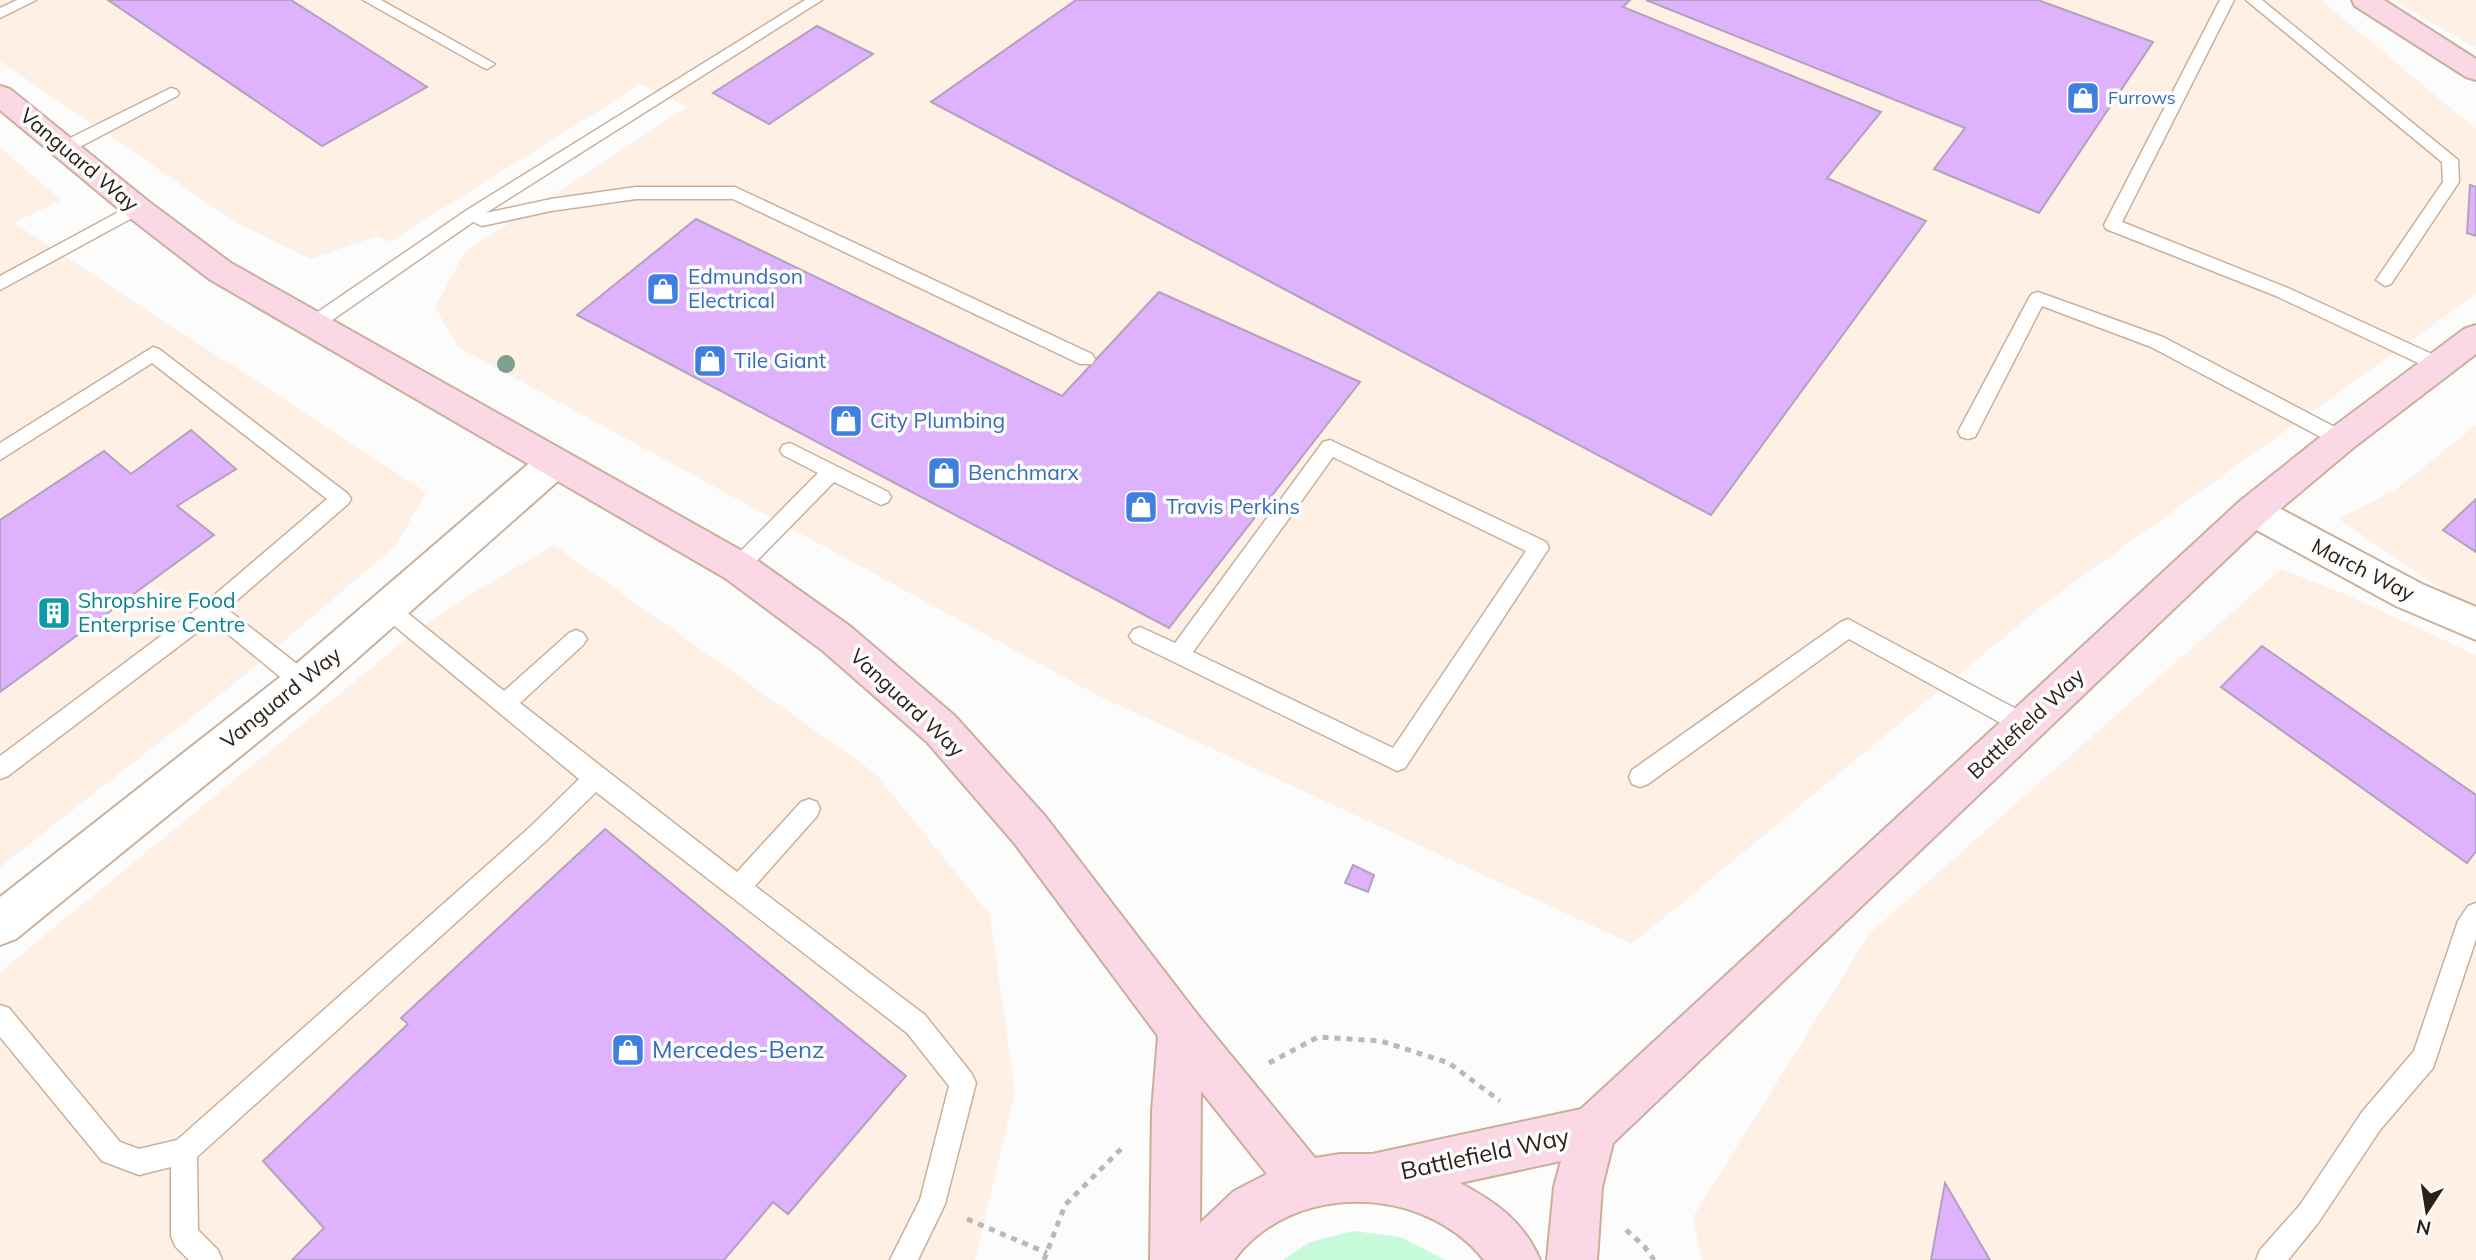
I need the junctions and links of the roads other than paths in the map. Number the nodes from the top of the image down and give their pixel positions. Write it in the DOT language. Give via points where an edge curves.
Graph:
graph roads {
  1 [pos="30,0"];
  2 [pos="370,0"];
  3 [pos="815,0"];
  4 [pos="2227,0"];
  5 [pos="2253,0"];
  6 [pos="2365,0"];
  7 [pos="0,14"];
  8 [pos="487,64"];
  9 [pos="2476,71"];
  10 [pos="171,93"];
  11 [pos="0,95"];
  12 [pos="64,148"];
  13 [pos="137,208"];
  14 [pos="473,214"];
  15 [pos="2385,280"];
  16 [pos="0,284"];
  17 [pos="312,325"];
  18 [pos="2476,337"];
  19 [pos="1086,359"];
  20 [pos="2439,365"];
  21 [pos="1968,432"];
  22 [pos="2341,439"];
  23 [pos="790,450"];
  24 [pos="0,453"];
  25 [pos="554,463"];
  26 [pos="832,471"];
  27 [pos="881,497"];
  28 [pos="2253,511"];
  29 [pos="738,567"];
  30 [pos="387,608"];
  31 [pos="212,609"];
  32 [pos="2476,624"];
  33 [pos="1140,636"];
  34 [pos="576,639"];
  35 [pos="1179,654"];
  36 [pos="303,682"];
  37 [pos="504,704"];
  38 [pos="2025,725"];
  39 [pos="0,769"];
  40 [pos="1640,777"];
  41 [pos="595,778"];
  42 [pos="810,809"];
  43 [pos="738,888"];
  44 [pos="2476,914"];
  45 [pos="0,924"];
  46 [pos="0,1017"];
  47 [pos="1181,1030"];
  48 [pos="1593,1130"];
  49 [pos="184,1151"];
  50 [pos="1376,1177"];
  51 [pos="1305,1183"];
  52 [pos="208,1260"];
  53 [pos="904,1260"];
  54 [pos="1175,1260"];
  55 [pos="1203,1260"];
  56 [pos="1515,1260"];
  57 [pos="1572,1260"];
  58 [pos="2270,1260"];
  1 -- 7 [label="lane"];
  2 -- 8 [label="lane"];
  3 -- 14 [label="lane"];
  4 -- 20 [label="lane" via="2112,225 2282,292"];
  5 -- 15 [label="lane" via="2450,160 2451,182"];
  6 -- 9 [label="street"];
  10 -- 12 [label="lane"];
  11 -- 12 [label="street, Vanguard Way"];
  12 -- 13 [label="street, Vanguard Way"];
  13 -- 16 [label="lane"];
  13 -- 17 [label="street, Vanguard Way" via="220,271"];
  14 -- 17 [label="lane"];
  14 -- 19 [label="lane" via="482,220 636,193 735,193"];
  17 -- 25 [label="street, Vanguard Way"];
  18 -- 20 [label="street, Battlefield Way"];
  20 -- 22 [label="street, Battlefield Way"];
  21 -- 22 [label="lane" via="2038,298 2157,342"];
  22 -- 28 [label="street, Battlefield Way"];
  23 -- 26 [label="lane"];
  24 -- 31 [label="lane" via="153,354 341,499"];
  25 -- 29 [label="street, Vanguard Way"];
  25 -- 30 [label="street, Vanguard Way"];
  26 -- 27 [label="lane"];
  26 -- 29 [label="lane"];
  28 -- 32 [label="street, March Way" via="2409,595"];
  28 -- 38 [label="street, Battlefield Way"];
  29 -- 47 [label="street, Vanguard Way" via="837,639 941,729 1030,830"];
  30 -- 36 [label="street, Vanguard Way"];
  30 -- 37 [label="lane"];
  31 -- 36 [label="lane"];
  31 -- 39 [label="lane"];
  33 -- 35 [label="lane"];
  34 -- 37 [label="lane"];
  35 -- 35 [label="lane" via="1397,761 1539,548 1330,447"];
  36 -- 45 [label="street, Vanguard Way"];
  37 -- 41 [label="lane"];
  38 -- 40 [label="lane" via="1848,628"];
  38 -- 48 [label="street, Battlefield Way"];
  41 -- 43 [label="lane"];
  41 -- 49 [label="lane"];
  42 -- 43 [label="lane"];
  43 -- 53 [label="lane" via="916,1024 963,1083 932,1204"];
  44 -- 58 [label="lane" via="2470,920 2424,1059 2371,1121 2309,1214"];
  46 -- 49 [label="lane" via="111,1152 139,1162"];
  47 -- 51 [label="street, Vanguard Way"];
  47 -- 54 [label="street"];
  48 -- 50 [label="street, Battlefield Way"];
  48 -- 57 [label="street, Battlefield Way" via="1578,1187"];
  49 -- 52 [label="lane" via="185,1236"];
  50 -- 51 [label="street, Battlefield Way"];
  50 -- 56 [label="street, Battlefield Way" via="1436,1194 1490,1230"];
  51 -- 55 [label="street, Battlefield Way" via="1263,1201 1226,1230"];
}
